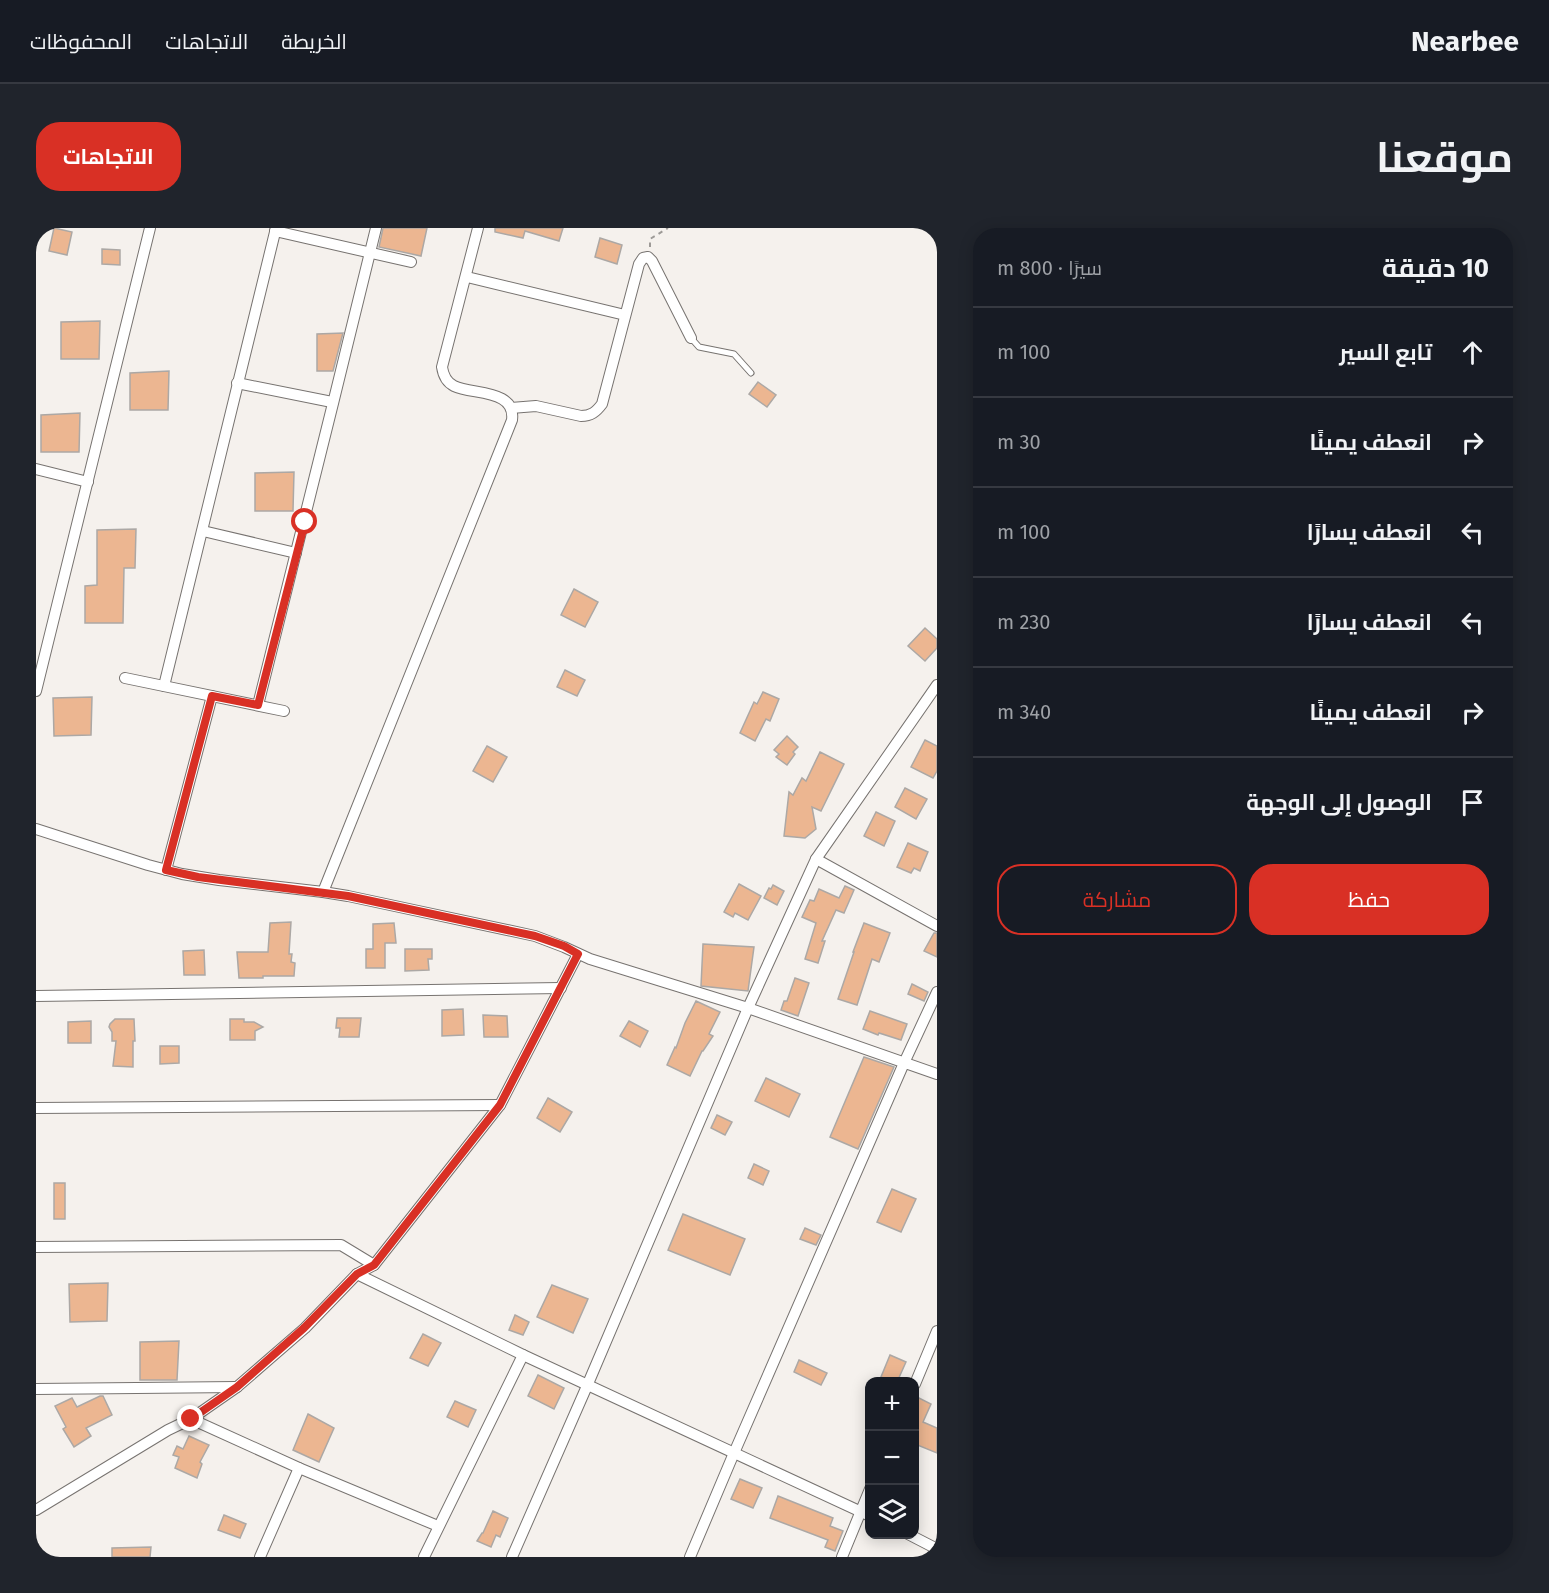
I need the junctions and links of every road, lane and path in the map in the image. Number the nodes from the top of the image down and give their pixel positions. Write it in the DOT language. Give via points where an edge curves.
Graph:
graph roads {
  1 [pos="150,228"];
  2 [pos="376,228"];
  3 [pos="478,228"];
  4 [pos="668,228"];
  5 [pos="275,229"];
  6 [pos="370,253"];
  7 [pos="650,259"];
  8 [pos="411,262"];
  9 [pos="467,277"];
  10 [pos="625,315"];
  11 [pos="691,338"];
  12 [pos="751,374"];
  13 [pos="237,383"];
  14 [pos="332,402"];
  15 [pos="511,408"];
  16 [pos="36,469"];
  17 [pos="88,482"];
  18 [pos="202,531"];
  19 [pos="296,553"];
  20 [pos="125,678"];
  21 [pos="937,685"];
  22 [pos="164,686"];
  23 [pos="36,692"];
  24 [pos="212,696"];
  25 [pos="258,705"];
  26 [pos="284,711"];
  27 [pos="36,829"];
  28 [pos="816,859"];
  29 [pos="166,870"];
  30 [pos="323,892"];
  31 [pos="937,926"];
  32 [pos="578,954"];
  33 [pos="561,988"];
  34 [pos="937,992"];
  35 [pos="36,996"];
  36 [pos="748,1008"];
  37 [pos="904,1063"];
  38 [pos="937,1074"];
  39 [pos="500,1105"];
  40 [pos="36,1108"];
  41 [pos="36,1247"];
  42 [pos="374,1265"];
  43 [pos="357,1274"];
  44 [pos="937,1331"];
  45 [pos="522,1355"];
  46 [pos="918,1377"];
  47 [pos="587,1386"];
  48 [pos="237,1387"];
  49 [pos="36,1389"];
  50 [pos="191,1419"];
  51 [pos="734,1453"];
  52 [pos="299,1468"];
  53 [pos="41,1504"];
  54 [pos="36,1510"];
  55 [pos="865,1513"];
  56 [pos="438,1526"];
  57 [pos="918,1539"];
  58 [pos="937,1549"];
  59 [pos="260,1557"];
  60 [pos="424,1557"];
  61 [pos="512,1557"];
  62 [pos="690,1557"];
  63 [pos="842,1557"];
  1 -- 17 [label="street"];
  2 -- 6 [label="street"];
  3 -- 9 [label="street"];
  4 -- 7 [label="path" via="650,239"];
  5 -- 6 [label="street"];
  5 -- 13 [label="street"];
  6 -- 8 [label="street"];
  6 -- 14 [label="street"];
  7 -- 10 [label="street" via="640,261"];
  7 -- 11 [label="street"];
  9 -- 10 [label="street"];
  9 -- 15 [label="street" via="442,362 443,371 454,386 500,397"];
  10 -- 15 [label="street" via="602,404 593,414 581,416 536,406"];
  11 -- 12 [label="lane" via="699,347 734,354"];
  13 -- 14 [label="street"];
  13 -- 18 [label="street"];
  14 -- 19 [label="street"];
  15 -- 30 [label="street" via="512,420"];
  16 -- 17 [label="street"];
  17 -- 23 [label="street"];
  18 -- 19 [label="street"];
  18 -- 22 [label="street"];
  19 -- 25 [label="street"];
  20 -- 22 [label="street"];
  21 -- 28 [label="street"];
  22 -- 24 [label="street"];
  24 -- 25 [label="street"];
  24 -- 29 [label="street"];
  25 -- 26 [label="street"];
  27 -- 29 [label="street"];
  28 -- 31 [label="street"];
  28 -- 36 [label="street"];
  29 -- 30 [label="street"];
  30 -- 32 [label="street" via="535,936"];
  32 -- 33 [label="street"];
  32 -- 36 [label="street"];
  33 -- 35 [label="street"];
  33 -- 39 [label="street"];
  34 -- 37 [label="street"];
  36 -- 37 [label="street"];
  36 -- 47 [label="street"];
  37 -- 38 [label="street"];
  37 -- 51 [label="street"];
  39 -- 40 [label="street"];
  39 -- 42 [label="street"];
  41 -- 42 [label="street" via="341,1245"];
  42 -- 43 [label="street"];
  43 -- 45 [label="street"];
  43 -- 48 [label="street"];
  44 -- 46 [label="street"];
  45 -- 47 [label="street"];
  45 -- 56 [label="street"];
  47 -- 51 [label="street"];
  47 -- 61 [label="street"];
  48 -- 49 [label="street"];
  48 -- 50 [label="street"];
  50 -- 52 [label="street"];
  50 -- 53 [label="street"];
  51 -- 55 [label="street"];
  51 -- 62 [label="street"];
  52 -- 56 [label="street"];
  52 -- 59 [label="street"];
  53 -- 54 [label="street"];
  55 -- 63 [label="street"];
  56 -- 60 [label="street"];
  57 -- 58 [label="street"];
}
